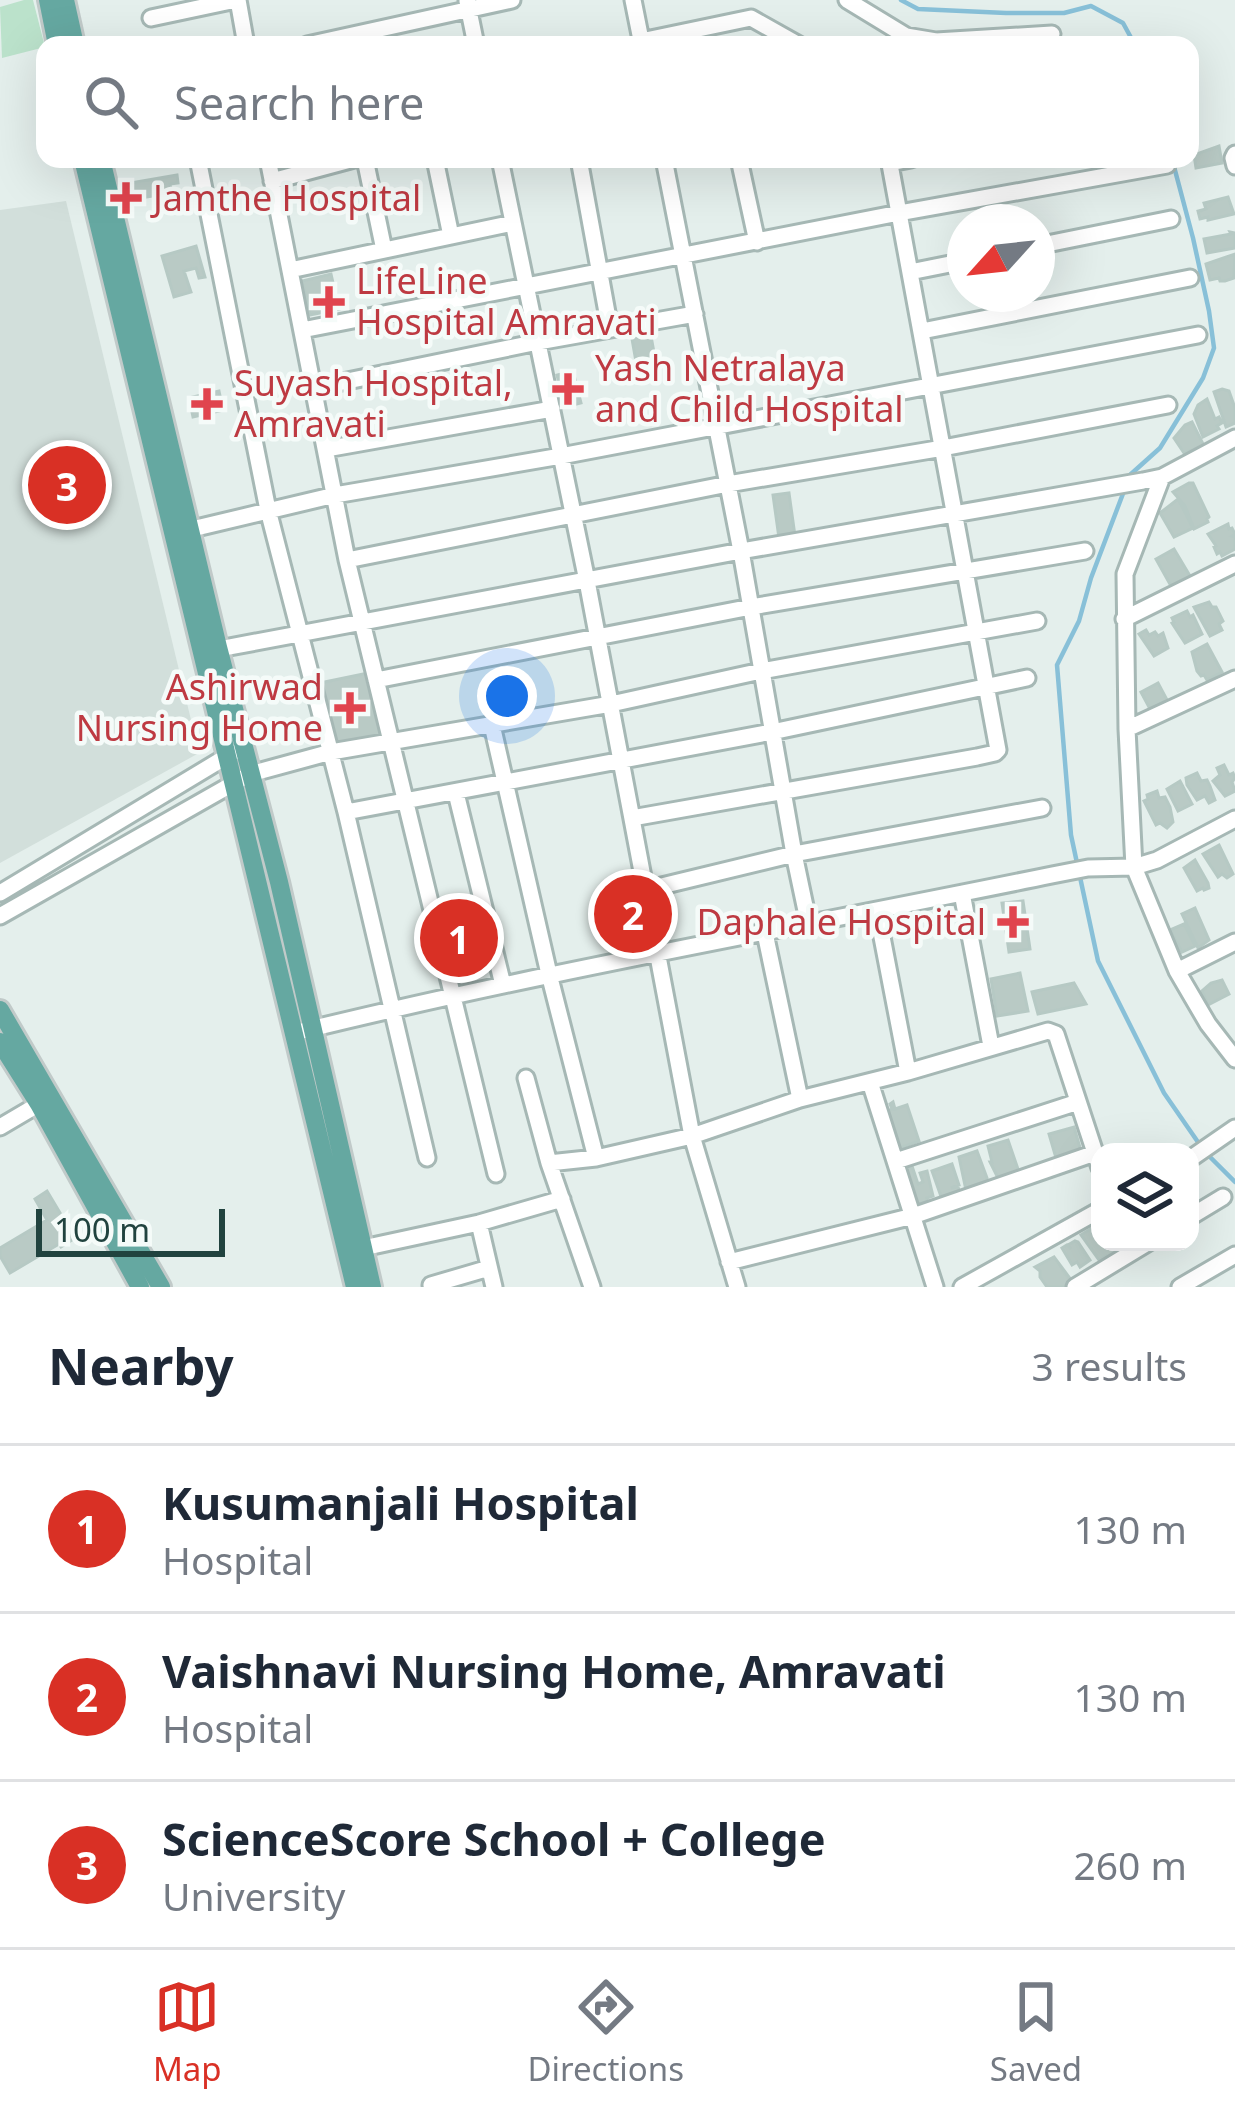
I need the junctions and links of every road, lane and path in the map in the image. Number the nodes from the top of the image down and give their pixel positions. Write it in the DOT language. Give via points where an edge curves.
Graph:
graph roads {
  1 [pos="48,0"];
  2 [pos="65,0"];
  3 [pos="237,0"];
  4 [pos="512,0"];
  5 [pos="633,0"];
  6 [pos="847,0"];
  7 [pos="468,5"];
  8 [pos="152,18"];
  9 [pos="1052,34"];
  10 [pos="55,36"];
  11 [pos="73,36"];
  12 [pos="244,36"];
  13 [pos="343,36"];
  14 [pos="474,36"];
  15 [pos="641,36"];
  16 [pos="673,36"];
  17 [pos="783,36"];
  18 [pos="896,36"];
  19 [pos="1019,36"];
  20 [pos="1235,154"];
  21 [pos="1235,166"];
  22 [pos="85,168"];
  23 [pos="103,168"];
  24 [pos="200,168"];
  25 [pos="270,168"];
  26 [pos="320,168"];
  27 [pos="367,168"];
  28 [pos="437,168"];
  29 [pos="502,168"];
  30 [pos="581,168"];
  31 [pos="666,168"];
  32 [pos="741,168"];
  33 [pos="891,168"];
  34 [pos="1150,168"];
  35 [pos="272,181"];
  36 [pos="899,213"];
  37 [pos="1172,219"];
  38 [pos="513,223"];
  39 [pos="451,236"];
  40 [pos="757,242"];
  41 [pos="1055,242"];
  42 [pos="384,250"];
  43 [pos="684,257"];
  44 [pos="947,265"];
  45 [pos="290,270"];
  46 [pos="910,272"];
  47 [pos="600,273"];
  48 [pos="1190,278"];
  49 [pos="526,288"];
  50 [pos="695,314"];
  51 [pos="610,329"];
  52 [pos="302,330"];
  53 [pos="922,332"];
  54 [pos="1198,335"];
  55 [pos="538,342"];
  56 [pos="932,385"];
  57 [pos="313,388"];
  58 [pos="1168,405"];
  59 [pos="552,409"];
  60 [pos="717,426"];
  61 [pos="1235,438"];
  62 [pos="944,448"];
  63 [pos="326,449"];
  64 [pos="561,456"];
  65 [pos="1162,477"];
  66 [pos="728,484"];
  67 [pos="334,495"];
  68 [pos="268,509"];
  69 [pos="956,513"];
  70 [pos="574,516"];
  71 [pos="192,529"];
  72 [pos="741,551"];
  73 [pos="1085,551"];
  74 [pos="347,560"];
  75 [pos="1235,564"];
  76 [pos="966,571"];
  77 [pos="587,581"];
  78 [pos="751,608"];
  79 [pos="1124,619"];
  80 [pos="364,620"];
  81 [pos="1036,621"];
  82 [pos="978,632"];
  83 [pos="301,634"];
  84 [pos="598,637"];
  85 [pos="209,650"];
  86 [pos="761,670"];
  87 [pos="1027,678"];
  88 [pos="1235,679"];
  89 [pos="376,680"];
  90 [pos="988,686"];
  91 [pos="611,704"];
  92 [pos="491,724"];
  93 [pos="1127,729"];
  94 [pos="772,731"];
  95 [pos="390,742"];
  96 [pos="236,751"];
  97 [pos="331,752"];
  98 [pos="621,761"];
  99 [pos="242,778"];
  100 [pos="505,784"];
  101 [pos="783,791"];
  102 [pos="456,793"];
  103 [pos="404,803"];
  104 [pos="1042,808"];
  105 [pos="346,812"];
  106 [pos="632,818"];
  107 [pos="1235,819"];
  108 [pos="88,840"];
  109 [pos="794,854"];
  110 [pos="100,859"];
  111 [pos="1134,867"];
  112 [pos="646,890"];
  113 [pos="0,893"];
  114 [pos="962,893"];
  115 [pos="877,910"];
  116 [pos="0,916"];
  117 [pos="809,925"];
  118 [pos="766,934"];
  119 [pos="1235,942"];
  120 [pos="657,955"];
  121 [pos="1178,971"];
  122 [pos="548,974"];
  123 [pos="503,985"];
  124 [pos="453,996"];
  125 [pos="394,1008"];
  126 [pos="0,1010"];
  127 [pos="303,1030"];
  128 [pos="0,1042"];
  129 [pos="991,1046"];
  130 [pos="1234,1056"];
  131 [pos="908,1072"];
  132 [pos="526,1078"];
  133 [pos="870,1082"];
  134 [pos="800,1099"];
  135 [pos="1078,1102"];
  136 [pos="39,1104"];
  137 [pos="0,1126"];
  138 [pos="1235,1128"];
  139 [pos="692,1136"];
  140 [pos="1092,1143"];
  141 [pos="1199,1153"];
  142 [pos="596,1157"];
  143 [pos="427,1158"];
  144 [pos="896,1161"];
  145 [pos="549,1163"];
  146 [pos="1091,1163"];
  147 [pos="496,1174"];
  148 [pos="1222,1197"];
  149 [pos="562,1199"];
  150 [pos="1199,1211"];
  151 [pos="1091,1215"];
  152 [pos="913,1216"];
  153 [pos="479,1222"];
  154 [pos="363,1248"];
  155 [pos="1134,1251"];
  156 [pos="1235,1256"];
  157 [pos="729,1262"];
  158 [pos="489,1268"];
  159 [pos="431,1285"];
  160 [pos="140,1287"];
  161 [pos="161,1287"];
  162 [pos="355,1287"];
  163 [pos="372,1287"];
  164 [pos="494,1287"];
  165 [pos="592,1287"];
  166 [pos="736,1287"];
  167 [pos="934,1287"];
  168 [pos="962,1287"];
  169 [pos="1076,1287"];
  170 [pos="1180,1287"];
  1 -- 10 [label="main road"];
  2 -- 11 [label="main road"];
  3 -- 8 [label="street"];
  3 -- 12 [label="street"];
  4 -- 7 [label="street"];
  5 -- 15 [label="street"];
  6 -- 18 [label="street"];
  7 -- 13 [label="street"];
  7 -- 14 [label="street"];
  9 -- 19 [label="street"];
  16 -- 17 [label="street" via="751,18"];
  20 -- 21 [label="street"];
  22 -- 85 [label="main road"];
  23 -- 71 [label="main road"];
  24 -- 68 [label="street"];
  25 -- 35 [label="street"];
  26 -- 35 [label="street"];
  27 -- 42 [label="street"];
  28 -- 39 [label="street"];
  29 -- 38 [label="street"];
  30 -- 47 [label="street"];
  31 -- 43 [label="street"];
  32 -- 40 [label="street"];
  33 -- 36 [label="street"];
  34 -- 36 [label="street"];
  35 -- 45 [label="street"];
  36 -- 40 [label="street"];
  36 -- 46 [label="street"];
  37 -- 41 [label="street"];
  38 -- 39 [label="street"];
  38 -- 49 [label="street"];
  39 -- 42 [label="street"];
  40 -- 43 [label="street"];
  42 -- 45 [label="street"];
  43 -- 47 [label="street"];
  43 -- 50 [label="street"];
  44 -- 46 [label="street"];
  45 -- 52 [label="street"];
  46 -- 53 [label="street"];
  47 -- 49 [label="street"];
  47 -- 51 [label="street"];
  48 -- 53 [label="street"];
  49 -- 52 [label="street"];
  49 -- 55 [label="street"];
  50 -- 51 [label="street"];
  50 -- 60 [label="street"];
  51 -- 55 [label="street"];
  52 -- 57 [label="street"];
  53 -- 56 [label="street"];
  54 -- 56 [label="street"];
  55 -- 57 [label="street"];
  55 -- 59 [label="street"];
  56 -- 60 [label="street"];
  56 -- 62 [label="street"];
  57 -- 63 [label="street"];
  58 -- 62 [label="street"];
  59 -- 63 [label="street"];
  59 -- 64 [label="street"];
  60 -- 64 [label="street"];
  60 -- 66 [label="street"];
  61 -- 65 [label="street"];
  62 -- 66 [label="street"];
  62 -- 69 [label="street"];
  63 -- 67 [label="street"];
  64 -- 67 [label="street"];
  64 -- 70 [label="street"];
  65 -- 69 [label="street"];
  65 -- 79 [label="street" via="1125,574"];
  66 -- 70 [label="street"];
  66 -- 72 [label="street"];
  67 -- 68 [label="street"];
  67 -- 74 [label="street"];
  68 -- 71 [label="street"];
  68 -- 83 [label="street"];
  69 -- 72 [label="street"];
  69 -- 76 [label="street"];
  70 -- 74 [label="street"];
  70 -- 77 [label="street"];
  71 -- 85 [label="main road"];
  72 -- 77 [label="street"];
  72 -- 78 [label="street"];
  73 -- 76 [label="street"];
  74 -- 80 [label="street"];
  75 -- 79 [label="street"];
  76 -- 78 [label="street"];
  76 -- 82 [label="street"];
  77 -- 80 [label="street"];
  77 -- 84 [label="street"];
  78 -- 84 [label="street"];
  78 -- 86 [label="street"];
  79 -- 93 [label="street"];
  80 -- 83 [label="street"];
  80 -- 89 [label="street"];
  81 -- 82 [label="street"];
  82 -- 86 [label="street"];
  82 -- 90 [label="street"];
  83 -- 85 [label="street"];
  83 -- 97 [label="street"];
  84 -- 89 [label="street"];
  84 -- 91 [label="street"];
  85 -- 96 [label="main road"];
  86 -- 91 [label="street"];
  86 -- 94 [label="street"];
  87 -- 90 [label="street"];
  88 -- 93 [label="street"];
  89 -- 95 [label="street"];
  90 -- 94 [label="street"];
  90 -- 101 [label="street" via="995,753"];
  91 -- 92 [label="street"];
  91 -- 98 [label="street"];
  92 -- 95 [label="street"];
  92 -- 100 [label="street"];
  93 -- 111 [label="street"];
  94 -- 98 [label="street"];
  94 -- 101 [label="street"];
  95 -- 97 [label="street"];
  95 -- 103 [label="street"];
  96 -- 99 [label="main road"];
  96 -- 108 [label="street"];
  97 -- 99 [label="street"];
  97 -- 105 [label="street"];
  98 -- 100 [label="street"];
  98 -- 106 [label="street"];
  99 -- 110 [label="street"];
  99 -- 127 [label="main road"];
  100 -- 102 [label="street"];
  100 -- 122 [label="street"];
  101 -- 106 [label="street"];
  101 -- 109 [label="street"];
  102 -- 103 [label="street"];
  102 -- 123 [label="street"];
  103 -- 105 [label="street"];
  103 -- 124 [label="street"];
  104 -- 109 [label="street"];
  105 -- 125 [label="street"];
  106 -- 112 [label="street"];
  107 -- 111 [label="street"];
  108 -- 110 [label="street"];
  108 -- 113 [label="street"];
  109 -- 112 [label="street"];
  109 -- 117 [label="street"];
  110 -- 116 [label="street"];
  111 -- 114 [label="street"];
  111 -- 121 [label="street"];
  112 -- 120 [label="street"];
  114 -- 115 [label="street"];
  114 -- 129 [label="street"];
  115 -- 117 [label="street"];
  115 -- 131 [label="street"];
  117 -- 118 [label="street"];
  118 -- 120 [label="street"];
  118 -- 134 [label="street"];
  119 -- 121 [label="street"];
  120 -- 122 [label="street"];
  120 -- 139 [label="street"];
  121 -- 130 [label="street"];
  122 -- 123 [label="street"];
  122 -- 142 [label="street"];
  123 -- 124 [label="street"];
  124 -- 125 [label="street"];
  124 -- 147 [label="street"];
  125 -- 127 [label="street"];
  125 -- 143 [label="street"];
  126 -- 161 [label="main road"];
  127 -- 154 [label="main road"];
  127 -- 162 [label="main road"];
  128 -- 136 [label="main road"];
  129 -- 131 [label="street"];
  129 -- 135 [label="street" via="1053,1031"];
  131 -- 133 [label="street"];
  132 -- 145 [label="street"];
  133 -- 134 [label="street"];
  133 -- 144 [label="street"];
  134 -- 139 [label="street"];
  135 -- 140 [label="street"];
  135 -- 144 [label="street"];
  136 -- 137 [label="street"];
  136 -- 160 [label="main road"];
  138 -- 141 [label="street"];
  139 -- 142 [label="street"];
  139 -- 157 [label="street"];
  142 -- 145 [label="street"];
  144 -- 152 [label="street"];
  145 -- 149 [label="street"];
  146 -- 152 [label="street"];
  148 -- 150 [label="street"];
  149 -- 153 [label="street"];
  149 -- 165 [label="street"];
  151 -- 168 [label="street"];
  152 -- 157 [label="street"];
  152 -- 167 [label="street"];
  153 -- 154 [label="street"];
  153 -- 158 [label="street"];
  154 -- 163 [label="main road"];
  155 -- 169 [label="street"];
  156 -- 170 [label="street"];
  157 -- 166 [label="street"];
  158 -- 159 [label="street"];
  158 -- 164 [label="street"];
}
